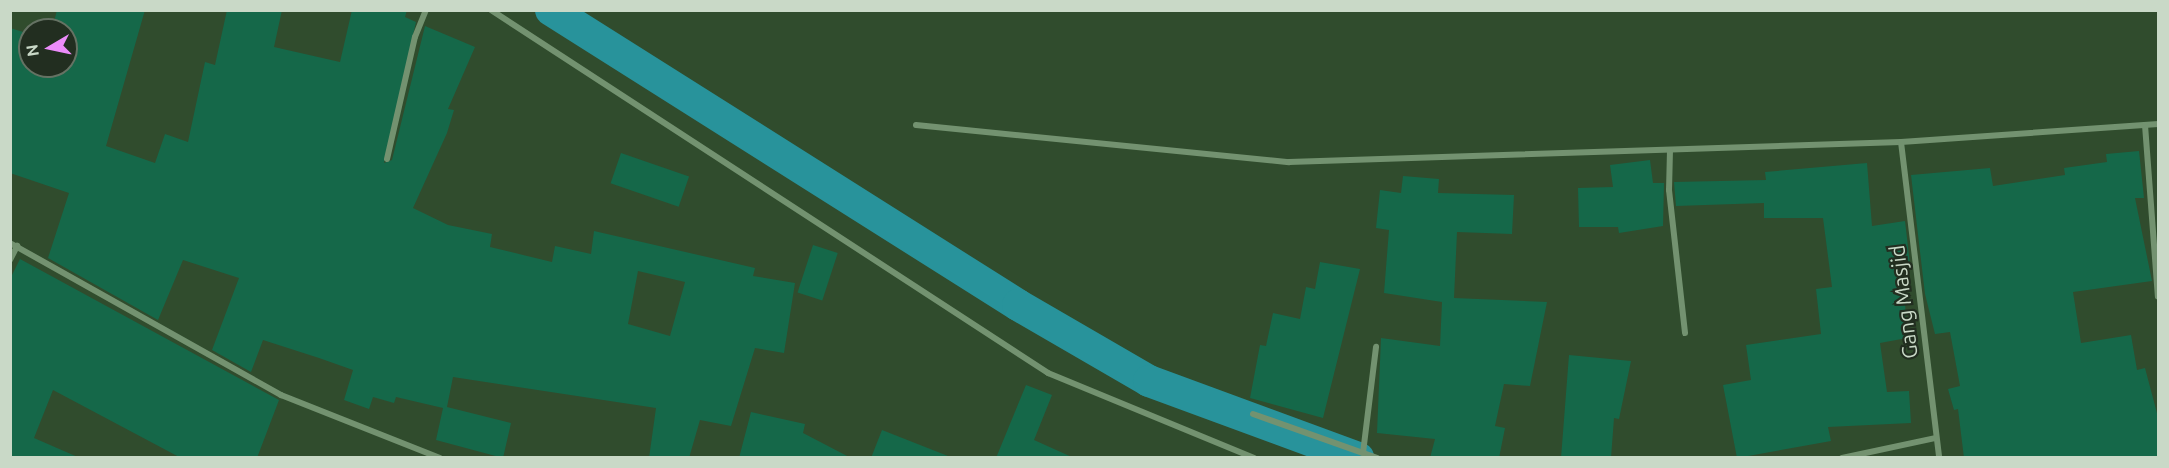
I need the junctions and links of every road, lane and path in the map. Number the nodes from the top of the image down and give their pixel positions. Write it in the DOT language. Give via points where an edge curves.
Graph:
graph roads {
  1 [pos="426,10"];
  2 [pos="491,10"];
  3 [pos="2158,124"];
  4 [pos="916,125"];
  5 [pos="2145,125"];
  6 [pos="1901,142"];
  7 [pos="1670,150"];
  8 [pos="387,159"];
  9 [pos="14,244"];
  10 [pos="10,260"];
  11 [pos="2158,297"];
  12 [pos="1685,333"];
  13 [pos="1377,347"];
  14 [pos="1253,414"];
  15 [pos="1935,438"];
  16 [pos="1363,453"];
  17 [pos="440,458"];
  18 [pos="1254,458"];
  19 [pos="1377,458"];
  20 [pos="1842,458"];
  21 [pos="1939,458"];
  1 -- 8 [label="street" via="415,37"];
  2 -- 18 [label="street" via="1048,373"];
  3 -- 5 [label="street"];
  4 -- 7 [label="street" via="1289,162"];
  5 -- 6 [label="street"];
  5 -- 11 [label="street"];
  6 -- 7 [label="street"];
  6 -- 15 [label="street, Gang Masjid"];
  7 -- 12 [label="street" via="1669,190"];
  9 -- 10 [label="street"];
  9 -- 17 [label="street" via="281,394"];
  13 -- 16 [label="street"];
  14 -- 16 [label="street"];
  15 -- 20 [label="street"];
  15 -- 21 [label="street, Gang Masjid"];
  16 -- 19 [label="street"];
}
